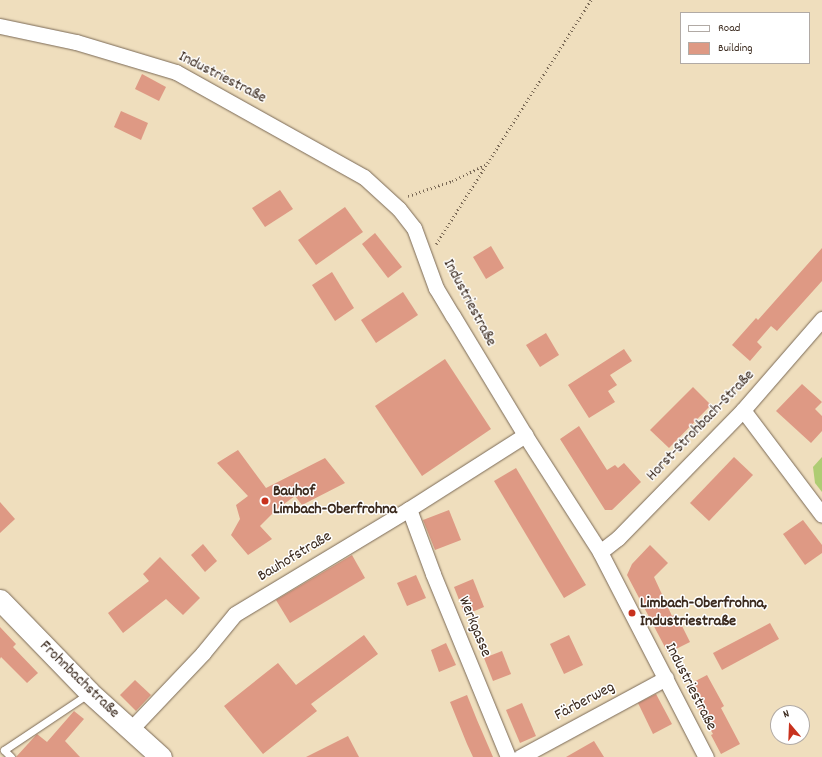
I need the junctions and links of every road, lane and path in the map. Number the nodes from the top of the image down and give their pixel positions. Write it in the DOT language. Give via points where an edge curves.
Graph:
graph roads {
  1 [pos="591,0"];
  2 [pos="0,26"];
  3 [pos="485,165"];
  4 [pos="384,195"];
  5 [pos="426,260"];
  6 [pos="822,319"];
  7 [pos="743,410"];
  8 [pos="525,436"];
  9 [pos="409,509"];
  10 [pos="822,515"];
  11 [pos="600,552"];
  12 [pos="0,600"];
  13 [pos="666,678"];
  14 [pos="89,692"];
  15 [pos="131,729"];
  16 [pos="10,757"];
  17 [pos="161,757"];
  18 [pos="508,757"];
  19 [pos="520,757"];
  20 [pos="706,757"];
  1 -- 3 [label="path"];
  2 -- 4 [label="street, Industriestraße" via="76,42 176,72 364,177"];
  3 -- 4 [label="path" via="452,181 410,196"];
  3 -- 5 [label="path"];
  4 -- 5 [label="street, Industriestraße" via="414,228"];
  5 -- 8 [label="street, Industriestraße" via="436,288"];
  6 -- 7 [label="street, Horst-Strohbach-Straße"];
  7 -- 10 [label="street"];
  7 -- 11 [label="street, Horst-Strohbach-Straße" via="618,538"];
  8 -- 9 [label="street, Bauhofstraße"];
  8 -- 11 [label="street, Industriestraße"];
  9 -- 15 [label="street, Bauhofstraße" via="235,614 203,653"];
  9 -- 18 [label="street, Werkgasse"];
  11 -- 13 [label="street, Industriestraße"];
  12 -- 14 [label="street, Frohnbachstraße"];
  13 -- 19 [label="street, Färberweg"];
  13 -- 20 [label="street, Industriestraße"];
  14 -- 15 [label="street, Frohnbachstraße"];
  14 -- 16 [label="lane" via="4,750"];
  15 -- 17 [label="street, Frohnbachstraße"];
}
